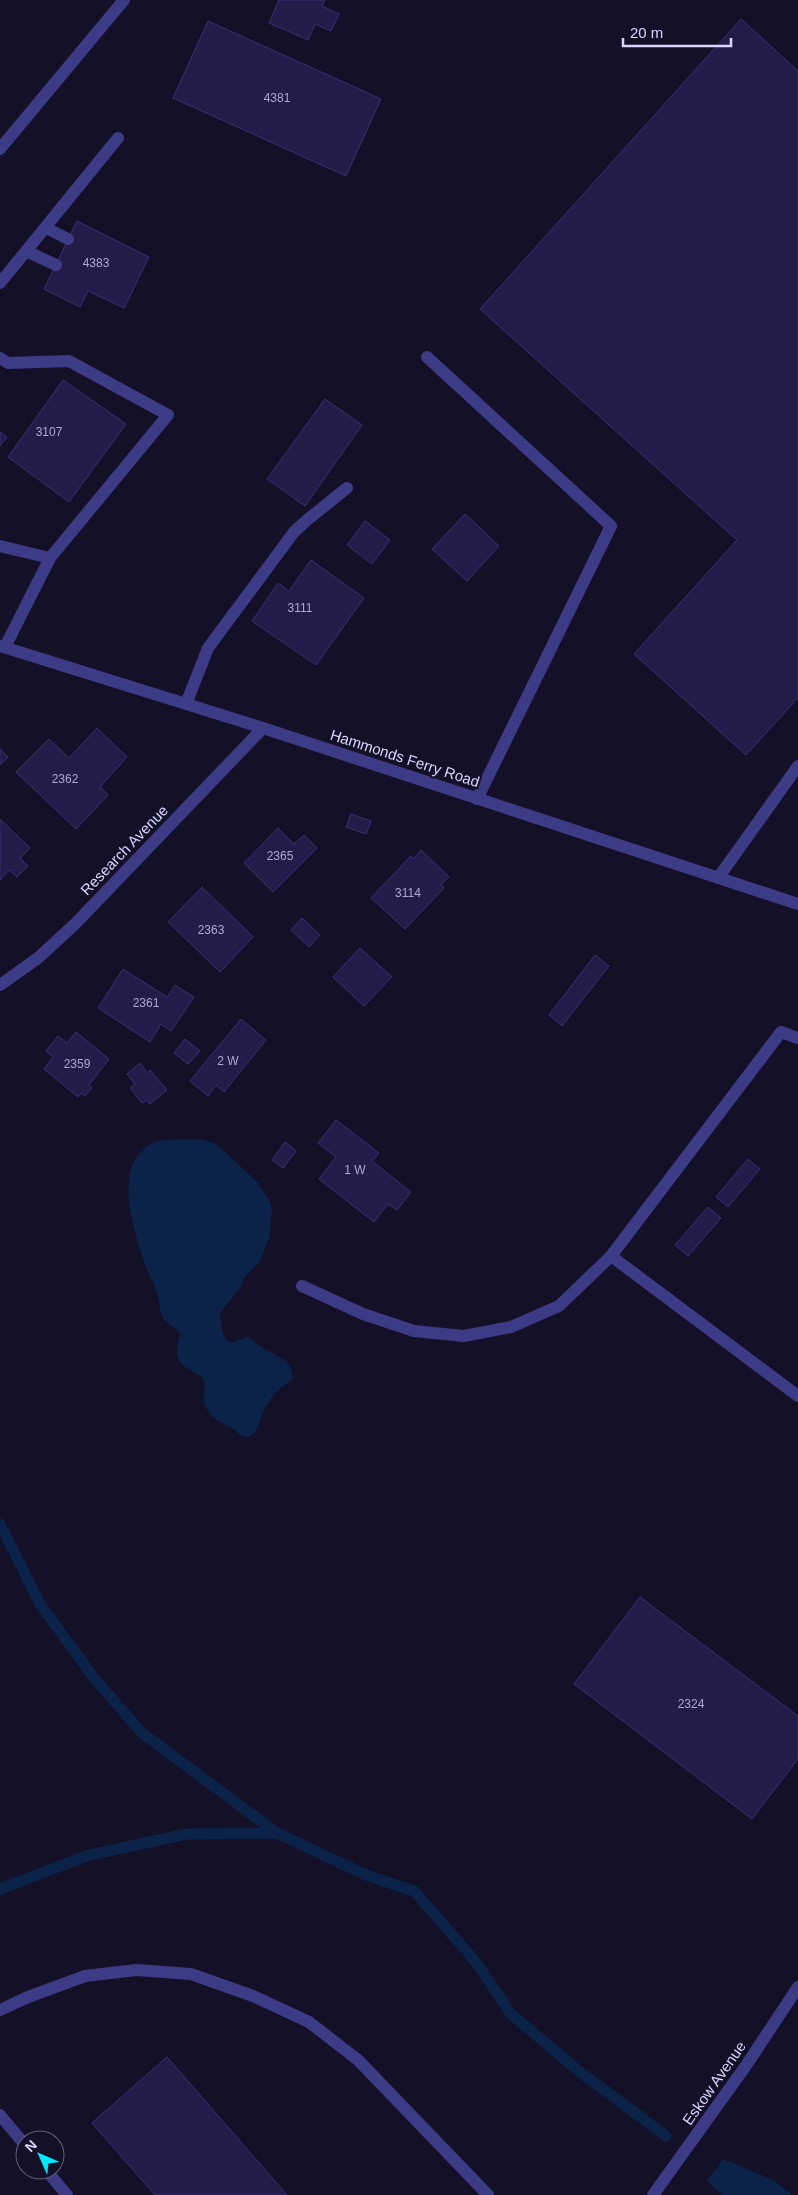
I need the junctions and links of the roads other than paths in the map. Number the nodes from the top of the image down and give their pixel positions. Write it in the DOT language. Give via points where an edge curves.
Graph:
graph roads {
  1 [pos="124,0"];
  2 [pos="118,138"];
  3 [pos="0,150"];
  4 [pos="46,228"];
  5 [pos="68,238"];
  6 [pos="26,251"];
  7 [pos="56,265"];
  8 [pos="0,283"];
  9 [pos="0,358"];
  10 [pos="427,358"];
  11 [pos="347,488"];
  12 [pos="0,546"];
  13 [pos="50,558"];
  14 [pos="3,646"];
  15 [pos="186,704"];
  16 [pos="263,728"];
  17 [pos="798,766"];
  18 [pos="477,799"];
  19 [pos="718,878"];
  20 [pos="798,904"];
  21 [pos="0,986"];
  22 [pos="798,1038"];
  23 [pos="610,1256"];
  24 [pos="302,1286"];
  25 [pos="798,1396"];
  26 [pos="798,1987"];
  27 [pos="0,2010"];
  28 [pos="0,2115"];
  29 [pos="15,2133"];
  30 [pos="54,2180"];
  31 [pos="67,2195"];
  32 [pos="488,2195"];
  33 [pos="653,2195"];
  1 -- 3 [label="street"];
  2 -- 4 [label="street"];
  4 -- 5 [label="street"];
  4 -- 6 [label="street"];
  6 -- 7 [label="street"];
  6 -- 8 [label="street"];
  9 -- 13 [label="street" via="8,363 69,361 168,415"];
  10 -- 18 [label="street" via="611,526"];
  11 -- 15 [label="street" via="294,532 208,648"];
  12 -- 13 [label="street"];
  13 -- 14 [label="street"];
  14 -- 15 [label="street, Hammonds Ferry Road"];
  15 -- 16 [label="street, Hammonds Ferry Road"];
  16 -- 18 [label="street, Hammonds Ferry Road"];
  16 -- 21 [label="street, Research Avenue" via="76,923 38,958"];
  17 -- 19 [label="street"];
  18 -- 19 [label="street, Hammonds Ferry Road"];
  19 -- 20 [label="street, Hammonds Ferry Road"];
  22 -- 23 [label="street" via="781,1032"];
  23 -- 24 [label="street" via="559,1306 511,1327 464,1336 414,1331 363,1314"];
  23 -- 25 [label="street"];
  26 -- 33 [label="street, Eskow Avenue" via="740,2076"];
  27 -- 32 [label="street" via="85,1976 136,1970 191,1974 253,1996 310,2022 358,2060"];
  28 -- 29 [label="street"];
  30 -- 31 [label="street"];
}
